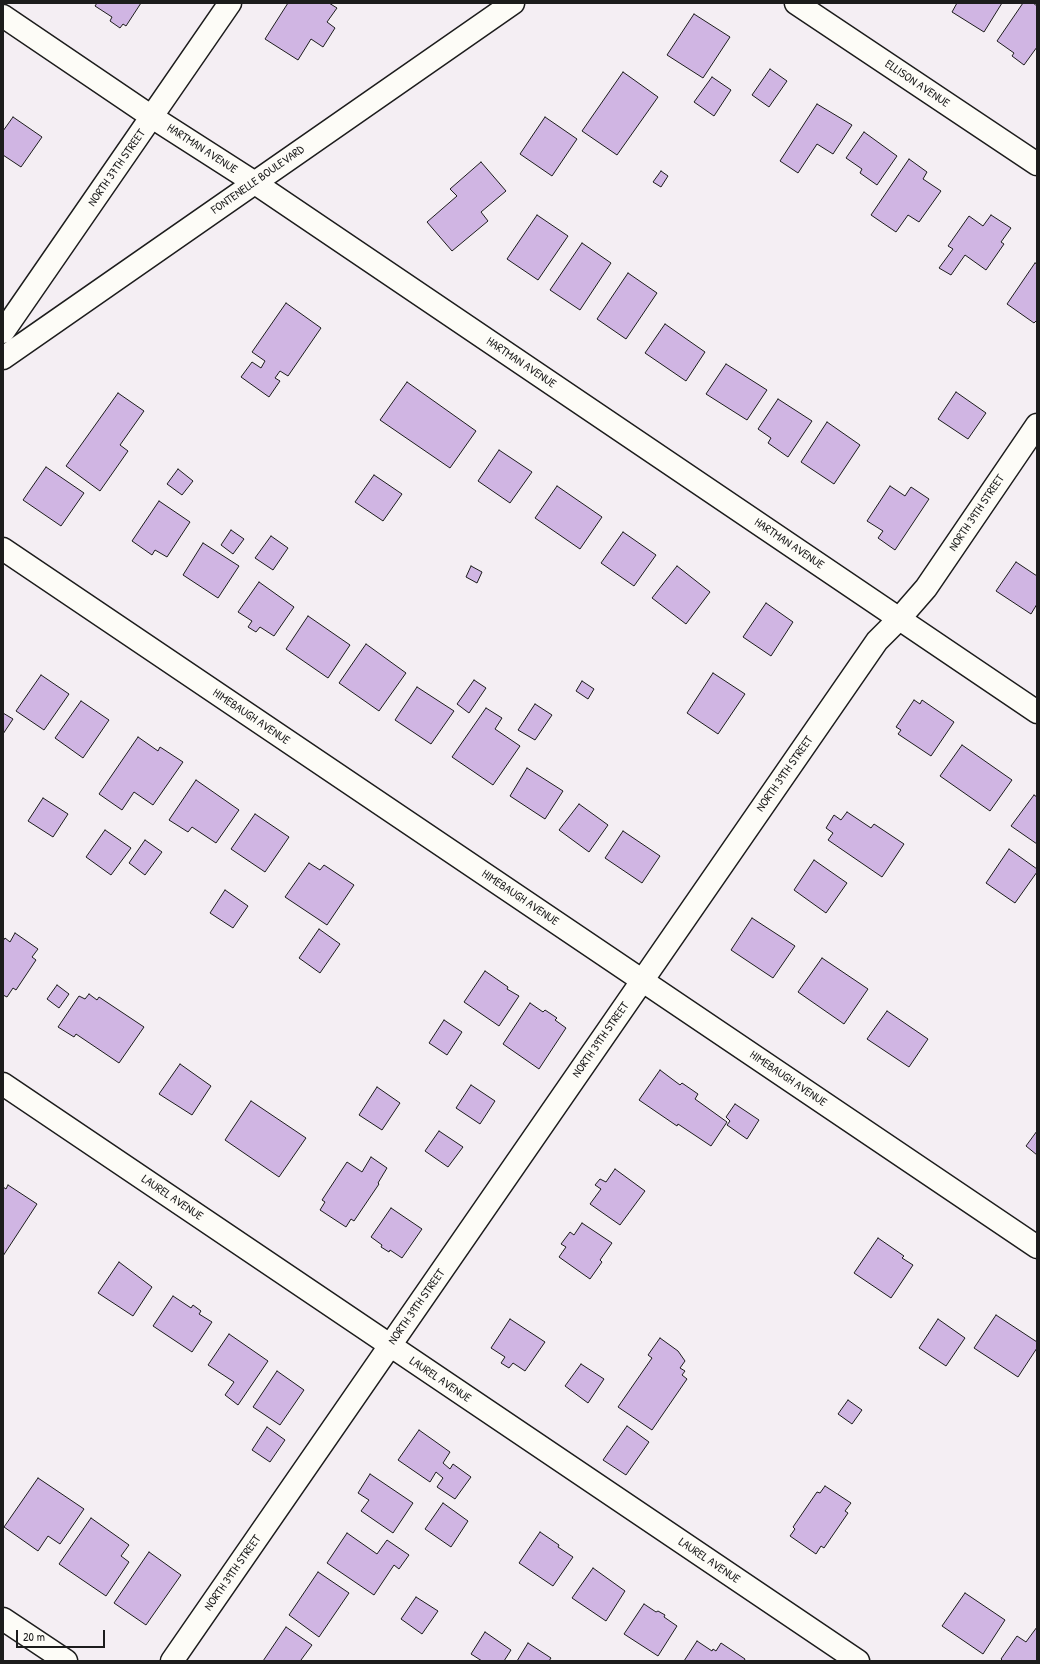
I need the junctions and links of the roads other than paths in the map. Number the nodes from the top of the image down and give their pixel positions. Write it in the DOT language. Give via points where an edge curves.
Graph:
graph roads {
  1 [pos="230,3"];
  2 [pos="513,3"];
  3 [pos="796,3"];
  4 [pos="3,16"];
  5 [pos="152,117"];
  6 [pos="1037,164"];
  7 [pos="255,183"];
  8 [pos="3,332"];
  9 [pos="3,358"];
  10 [pos="1037,425"];
  11 [pos="3,549"];
  12 [pos="899,619"];
  13 [pos="1037,712"];
  14 [pos="642,980"];
  15 [pos="3,1084"];
  16 [pos="1037,1247"];
  17 [pos="390,1346"];
  18 [pos="3,1619"];
  19 [pos="66,1661"];
  20 [pos="172,1661"];
  21 [pos="858,1661"];
  1 -- 5 [label="street, NORTH 37TH STREET"];
  2 -- 7 [label="street, FONTENELLE BOULEVARD"];
  3 -- 6 [label="street, ELLISON AVENUE"];
  4 -- 5 [label="street, HARTMAN AVENUE"];
  5 -- 7 [label="street, HARTMAN AVENUE"];
  5 -- 8 [label="street, NORTH 37TH STREET"];
  7 -- 9 [label="street, FONTENELLE BOULEVARD"];
  7 -- 12 [label="street, HARTMAN AVENUE"];
  10 -- 12 [label="street, NORTH 39TH STREET" via="926,588"];
  11 -- 14 [label="street, HIMEBAUGH AVENUE"];
  12 -- 13 [label="street, HARTMAN AVENUE"];
  12 -- 14 [label="street, NORTH 39TH STREET" via="877,642"];
  14 -- 16 [label="street, HIMEBAUGH AVENUE"];
  14 -- 17 [label="street, NORTH 39TH STREET"];
  15 -- 17 [label="street, LAUREL AVENUE"];
  17 -- 20 [label="street, NORTH 39TH STREET"];
  17 -- 21 [label="street, LAUREL AVENUE"];
  18 -- 19 [label="street"];
}
